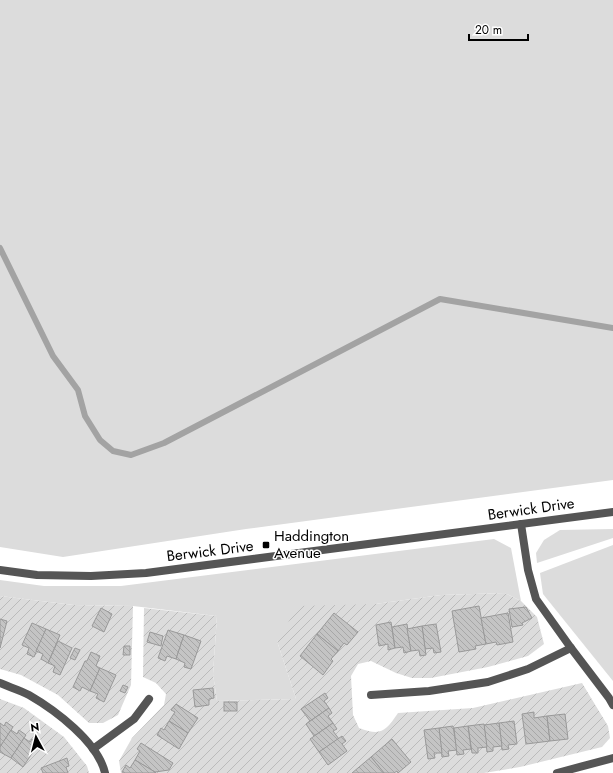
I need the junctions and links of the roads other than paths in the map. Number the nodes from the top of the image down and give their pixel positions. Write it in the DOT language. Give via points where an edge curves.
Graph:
graph roads {
  1 [pos="613,512"];
  2 [pos="521,524"];
  3 [pos="0,570"];
  4 [pos="571,648"];
  5 [pos="0,683"];
  6 [pos="371,694"];
  7 [pos="149,699"];
  8 [pos="613,705"];
  9 [pos="93,749"];
  10 [pos="613,758"];
  11 [pos="105,773"];
  12 [pos="557,773"];
  1 -- 2 [label="street, Berwick Drive"];
  2 -- 3 [label="street, Berwick Drive" via="146,573 37,575"];
  2 -- 4 [label="street" via="528,570 536,599"];
  4 -- 6 [label="street" via="528,669 488,682 429,691"];
  4 -- 8 [label="street"];
  5 -- 9 [label="street" via="28,695 63,718"];
  7 -- 9 [label="street" via="134,719"];
  9 -- 11 [label="street"];
  10 -- 12 [label="street"];
}
